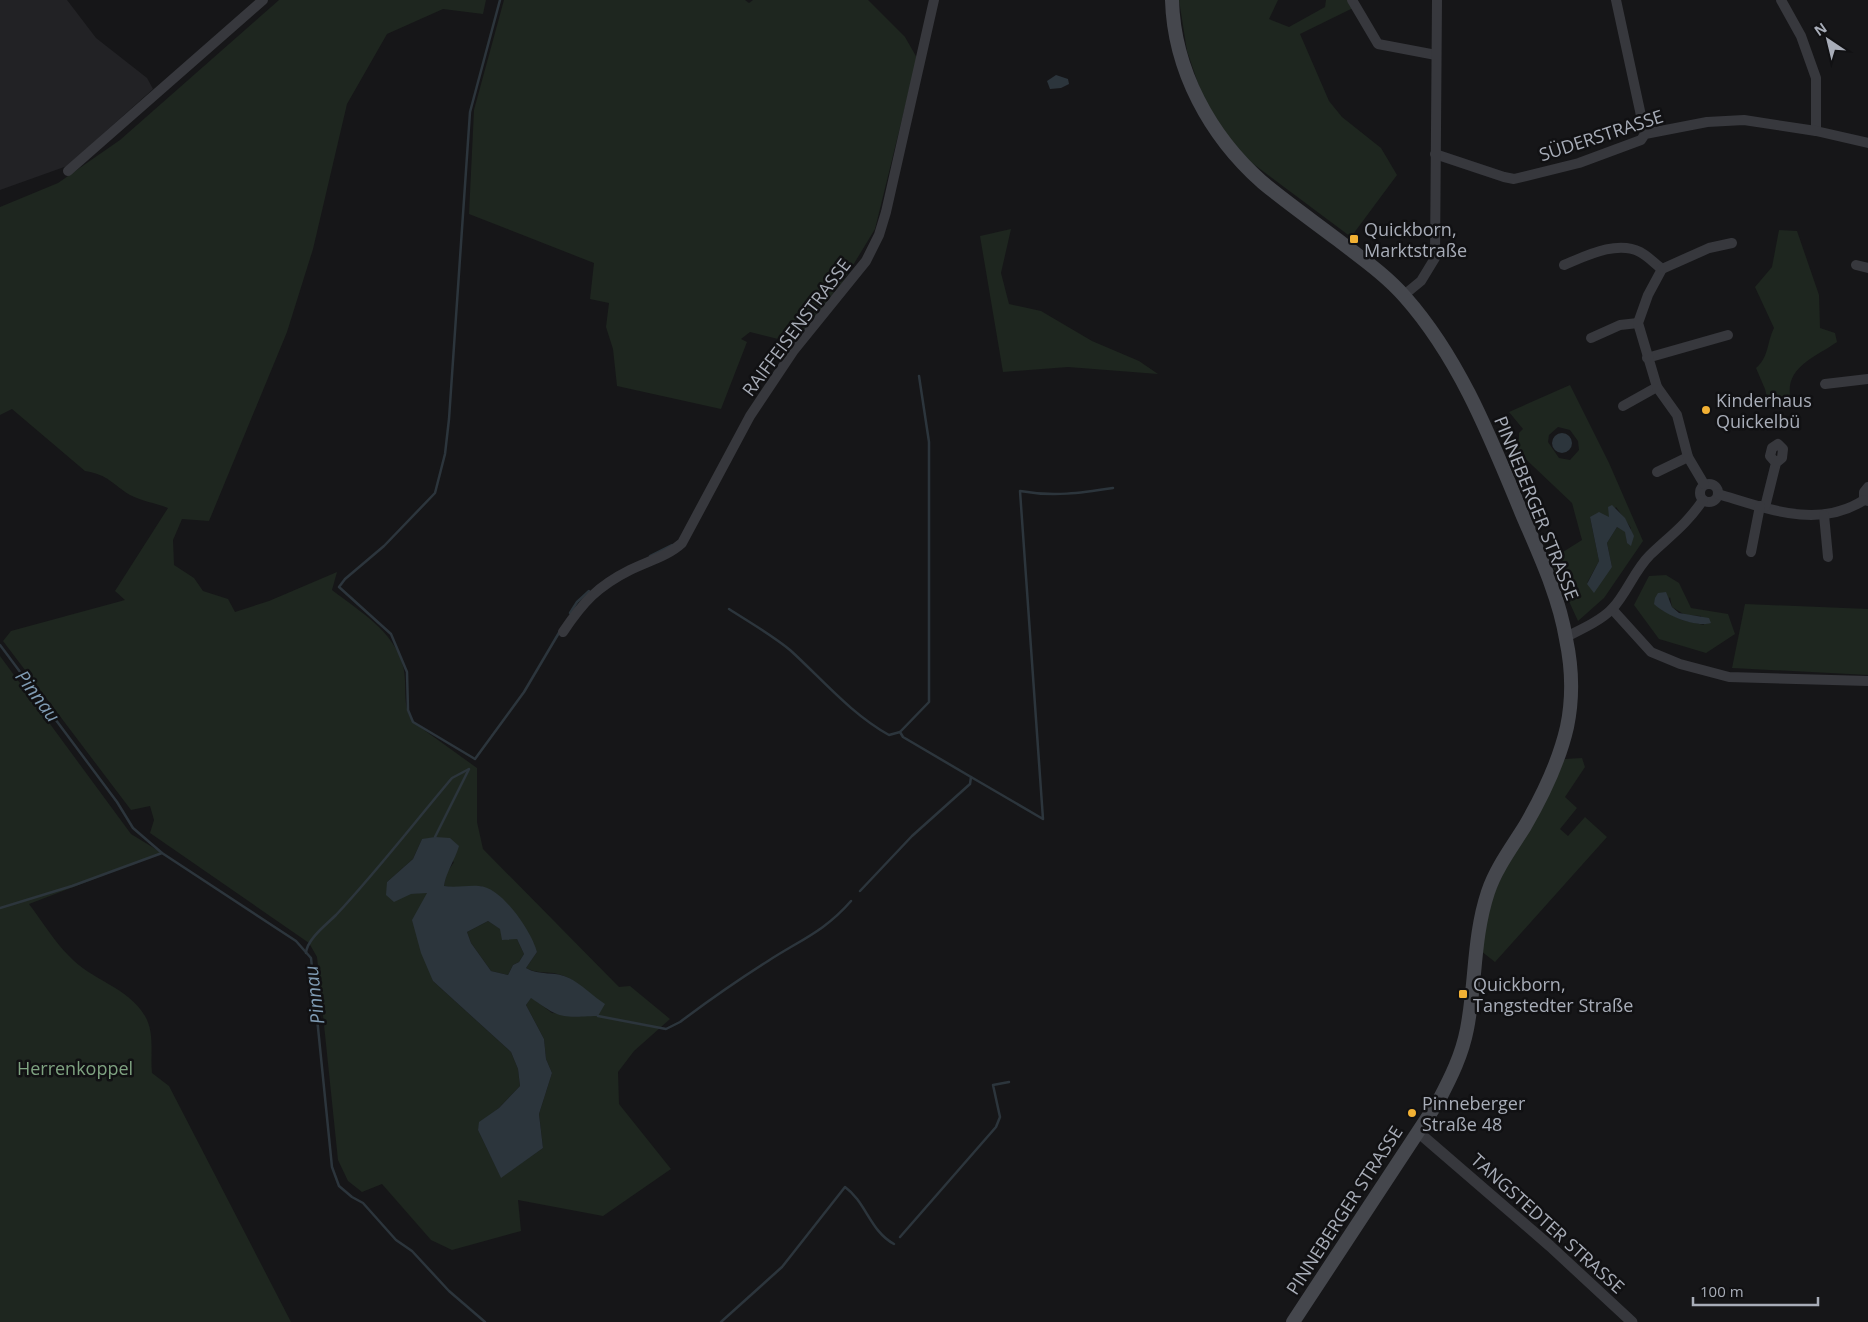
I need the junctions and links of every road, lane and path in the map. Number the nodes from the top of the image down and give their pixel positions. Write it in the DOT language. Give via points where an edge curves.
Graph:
graph roads {
  1 [pos="262,0"];
  2 [pos="934,0"];
  3 [pos="1172,0"];
  4 [pos="1352,0"];
  5 [pos="1437,0"];
  6 [pos="1616,0"];
  7 [pos="1781,0"];
  8 [pos="1436,56"];
  9 [pos="1816,131"];
  10 [pos="1645,134"];
  11 [pos="1868,143"];
  12 [pos="1435,154"];
  13 [pos="68,171"];
  14 [pos="1732,243"];
  15 [pos="1564,265"];
  16 [pos="1856,265"];
  17 [pos="1868,268"];
  18 [pos="1662,269"];
  19 [pos="1404,295"];
  20 [pos="1638,323"];
  21 [pos="1728,335"];
  22 [pos="1590,338"];
  23 [pos="1647,358"];
  24 [pos="1868,380"];
  25 [pos="1826,384"];
  26 [pos="1657,387"];
  27 [pos="1623,406"];
  28 [pos="1688,457"];
  29 [pos="1776,464"];
  30 [pos="1657,472"];
  31 [pos="1704,484"];
  32 [pos="1868,487"];
  33 [pos="1718,494"];
  34 [pos="1703,500"];
  35 [pos="1866,501"];
  36 [pos="1763,507"];
  37 [pos="1824,515"];
  38 [pos="1751,552"];
  39 [pos="1828,558"];
  40 [pos="1612,609"];
  41 [pos="563,632"];
  42 [pos="1566,637"];
  43 [pos="1868,681"];
  44 [pos="1418,1132"];
  45 [pos="1293,1322"];
  46 [pos="1632,1322"];
  1 -- 13 [label="street"];
  2 -- 41 [label="street, RAIFFEISENSTRASSE" via="886,212 866,261 794,350 750,416 682,543 596,590 579,607"];
  3 -- 19 [label="main road, PINNEBERGER STRASSE" via="1177,43 1190,83 1224,141 1263,182 1381,273"];
  4 -- 8 [label="street" via="1378,44"];
  5 -- 8 [label="street"];
  6 -- 10 [label="street"];
  7 -- 9 [label="street" via="1801,36 1816,78"];
  8 -- 12 [label="street"];
  9 -- 10 [label="street, SÜDERSTRASSE" via="1744,120 1707,122"];
  9 -- 11 [label="street, SÜDERSTRASSE"];
  10 -- 12 [label="street, SÜDERSTRASSE" via="1641,140 1579,163 1514,178"];
  12 -- 19 [label="street" via="1435,258 1421,281"];
  14 -- 18 [label="street" via="1708,248"];
  15 -- 18 [label="street" via="1615,248 1639,251"];
  16 -- 17 [label="street"];
  18 -- 20 [label="street"];
  19 -- 42 [label="main road, PINNEBERGER STRASSE" via="1426,322 1464,383 1538,552"];
  20 -- 22 [label="street" via="1620,325"];
  20 -- 23 [label="street"];
  21 -- 23 [label="street"];
  23 -- 26 [label="street"];
  24 -- 25 [label="street"];
  26 -- 27 [label="street"];
  26 -- 28 [label="street" via="1677,415"];
  28 -- 30 [label="street"];
  28 -- 31 [label="street"];
  29 -- 36 [label="street"];
  31 -- 33 [label="street" via="1714,485"];
  31 -- 34 [label="street" via="1700,490"];
  32 -- 35 [label="street" via="1864,492"];
  33 -- 34 [label="street" via="1709,502"];
  33 -- 36 [label="street"];
  34 -- 40 [label="street" via="1678,532 1637,570"];
  35 -- 37 [label="street" via="1850,509"];
  36 -- 37 [label="street" via="1795,515"];
  36 -- 38 [label="street"];
  37 -- 39 [label="street"];
  40 -- 42 [label="street" via="1591,625"];
  40 -- 43 [label="street" via="1651,652 1680,664 1728,677"];
  42 -- 44 [label="main road, PINNEBERGER STRASSE" via="1571,674 1570,702 1558,758 1542,794 1489,889 1479,922 1466,1033 1457,1066"];
  44 -- 45 [label="main road, PINNEBERGER STRASSE"];
  44 -- 46 [label="street, TANGSTEDTER STRASSE"];
}
